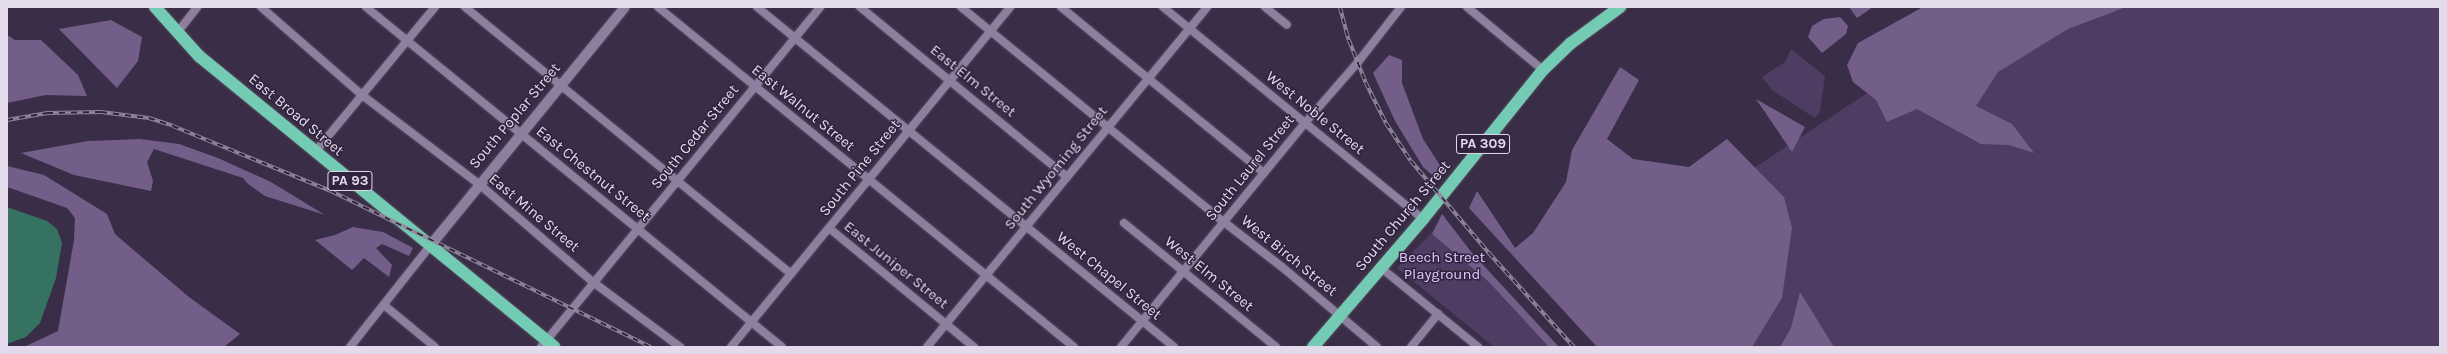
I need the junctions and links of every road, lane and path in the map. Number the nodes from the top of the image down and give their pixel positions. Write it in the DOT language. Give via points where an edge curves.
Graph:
graph roads {
  1 [pos="155,7"];
  2 [pos="198,7"];
  3 [pos="261,7"];
  4 [pos="366,7"];
  5 [pos="435,7"];
  6 [pos="465,7"];
  7 [pos="625,7"];
  8 [pos="658,7"];
  9 [pos="757,7"];
  10 [pos="820,7"];
  11 [pos="860,7"];
  12 [pos="961,7"];
  13 [pos="1010,7"];
  14 [pos="1061,7"];
  15 [pos="1163,7"];
  16 [pos="1207,7"];
  17 [pos="1265,7"];
  18 [pos="1401,7"];
  19 [pos="1467,7"];
  20 [pos="1620,7"];
  21 [pos="1287,25"];
  22 [pos="1189,28"];
  23 [pos="990,31"];
  24 [pos="177,33"];
  25 [pos="794,38"];
  26 [pos="407,40"];
  27 [pos="1543,70"];
  28 [pos="1148,78"];
  29 [pos="950,80"];
  30 [pos="560,85"];
  31 [pos="754,86"];
  32 [pos="362,95"];
  33 [pos="1305,123"];
  34 [pos="1108,127"];
  35 [pos="908,131"];
  36 [pos="521,133"];
  37 [pos="315,152"];
  38 [pos="1264,173"];
  39 [pos="1067,176"];
  40 [pos="869,179"];
  41 [pos="677,181"];
  42 [pos="478,184"];
  43 [pos="1423,219"];
  44 [pos="1224,222"];
  45 [pos="1124,223"];
  46 [pos="1026,227"];
  47 [pos="638,228"];
  48 [pos="829,228"];
  49 [pos="430,246"];
  50 [pos="1380,267"];
  51 [pos="1183,271"];
  52 [pos="791,274"];
  53 [pos="986,275"];
  54 [pos="593,282"];
  55 [pos="384,305"];
  56 [pos="1438,314"];
  57 [pos="1338,316"];
  58 [pos="1143,320"];
  59 [pos="752,322"];
  60 [pos="946,324"];
  61 [pos="547,345"];
  62 [pos="350,347"];
  63 [pos="435,347"];
  64 [pos="680,347"];
  65 [pos="731,347"];
  66 [pos="782,347"];
  67 [pos="927,347"];
  68 [pos="974,347"];
  69 [pos="1074,347"];
  70 [pos="1121,347"];
  71 [pos="1174,347"];
  72 [pos="1276,347"];
  73 [pos="1313,347"];
  74 [pos="1377,347"];
  75 [pos="1411,347"];
  76 [pos="1478,347"];
  1 -- 24 [label="highway, East Broad Street / PA 93"];
  2 -- 24 [label="street"];
  3 -- 32 [label="street, East Mine Street"];
  4 -- 26 [label="street, East Chestnut Street"];
  5 -- 26 [label="street"];
  6 -- 30 [label="street"];
  7 -- 30 [label="main road, South Poplar Street"];
  8 -- 31 [label="street, East Walnut Street"];
  9 -- 25 [label="street, West Chapel Street"];
  10 -- 25 [label="street, South Cedar Street"];
  11 -- 29 [label="street, East Elm Street"];
  12 -- 23 [label="street, West Birch Street"];
  13 -- 23 [label="street, South Pine Street"];
  14 -- 28 [label="street"];
  15 -- 22 [label="street, West Noble Street"];
  16 -- 22 [label="street, South Wyoming Street"];
  17 -- 21 [label="street"];
  18 -- 33 [label="street, South Laurel Street"];
  19 -- 27 [label="street"];
  20 -- 27 [label="highway, South Church Street / PA 309" via="1571,43"];
  22 -- 28 [label="street, South Wyoming Street"];
  22 -- 33 [label="street, West Noble Street"];
  23 -- 29 [label="street, South Pine Street"];
  23 -- 34 [label="street, West Birch Street"];
  24 -- 37 [label="highway, East Broad Street / PA 93" via="199,56"];
  25 -- 31 [label="street, South Cedar Street"];
  25 -- 35 [label="street, West Chapel Street"];
  26 -- 32 [label="street"];
  26 -- 36 [label="street, East Chestnut Street"];
  27 -- 43 [label="highway, South Church Street / PA 309"];
  28 -- 34 [label="street, South Wyoming Street"];
  28 -- 38 [label="street"];
  29 -- 35 [label="street, South Pine Street"];
  29 -- 39 [label="street, East Elm Street"];
  30 -- 36 [label="main road, South Poplar Street"];
  30 -- 41 [label="street"];
  31 -- 40 [label="street, East Walnut Street"];
  31 -- 41 [label="street, South Cedar Street"];
  32 -- 37 [label="street"];
  32 -- 42 [label="street, East Mine Street"];
  33 -- 38 [label="street, South Laurel Street"];
  33 -- 43 [label="street, West Noble Street"];
  34 -- 39 [label="street, South Wyoming Street"];
  34 -- 44 [label="street, West Birch Street"];
  35 -- 40 [label="street, South Pine Street"];
  35 -- 46 [label="street, West Chapel Street"];
  36 -- 42 [label="main road, South Poplar Street"];
  36 -- 47 [label="street, East Chestnut Street"];
  37 -- 49 [label="highway, East Broad Street / PA 93"];
  38 -- 44 [label="street, South Laurel Street"];
  39 -- 46 [label="street, South Wyoming Street"];
  40 -- 48 [label="street, South Pine Street"];
  40 -- 53 [label="street, East Walnut Street"];
  41 -- 47 [label="street, South Cedar Street"];
  41 -- 52 [label="street"];
  42 -- 49 [label="main road, South Poplar Street"];
  42 -- 54 [label="street, East Mine Street"];
  43 -- 50 [label="highway, South Church Street / PA 309"];
  44 -- 51 [label="street, South Laurel Street"];
  44 -- 57 [label="street, West Birch Street" via="1282,267"];
  45 -- 51 [label="street, West Elm Street"];
  46 -- 53 [label="street, South Wyoming Street"];
  46 -- 58 [label="street, West Chapel Street"];
  47 -- 54 [label="street, South Cedar Street"];
  47 -- 59 [label="street, East Chestnut Street"];
  48 -- 52 [label="street, South Pine Street"];
  48 -- 60 [label="street, East Juniper Street"];
  49 -- 55 [label="street"];
  49 -- 61 [label="highway, East Broad Street / PA 93"];
  50 -- 56 [label="street"];
  50 -- 57 [label="highway, South Church Street / PA 309"];
  51 -- 58 [label="street, South Laurel Street"];
  51 -- 72 [label="street, West Elm Street"];
  52 -- 59 [label="street, South Pine Street"];
  53 -- 60 [label="street, South Wyoming Street"];
  53 -- 69 [label="street, East Walnut Street"];
  54 -- 61 [label="street, South Cedar Street"];
  54 -- 64 [label="street, East Mine Street"];
  55 -- 62 [label="street"];
  55 -- 63 [label="street"];
  56 -- 75 [label="street"];
  56 -- 76 [label="street"];
  57 -- 73 [label="highway, South Church Street / PA 309"];
  57 -- 74 [label="street, West Birch Street"];
  58 -- 70 [label="street, South Laurel Street"];
  58 -- 71 [label="street, West Chapel Street"];
  59 -- 65 [label="street, South Pine Street"];
  59 -- 66 [label="street, East Chestnut Street"];
  60 -- 67 [label="street, South Wyoming Street"];
  60 -- 68 [label="street, East Juniper Street"];
}
